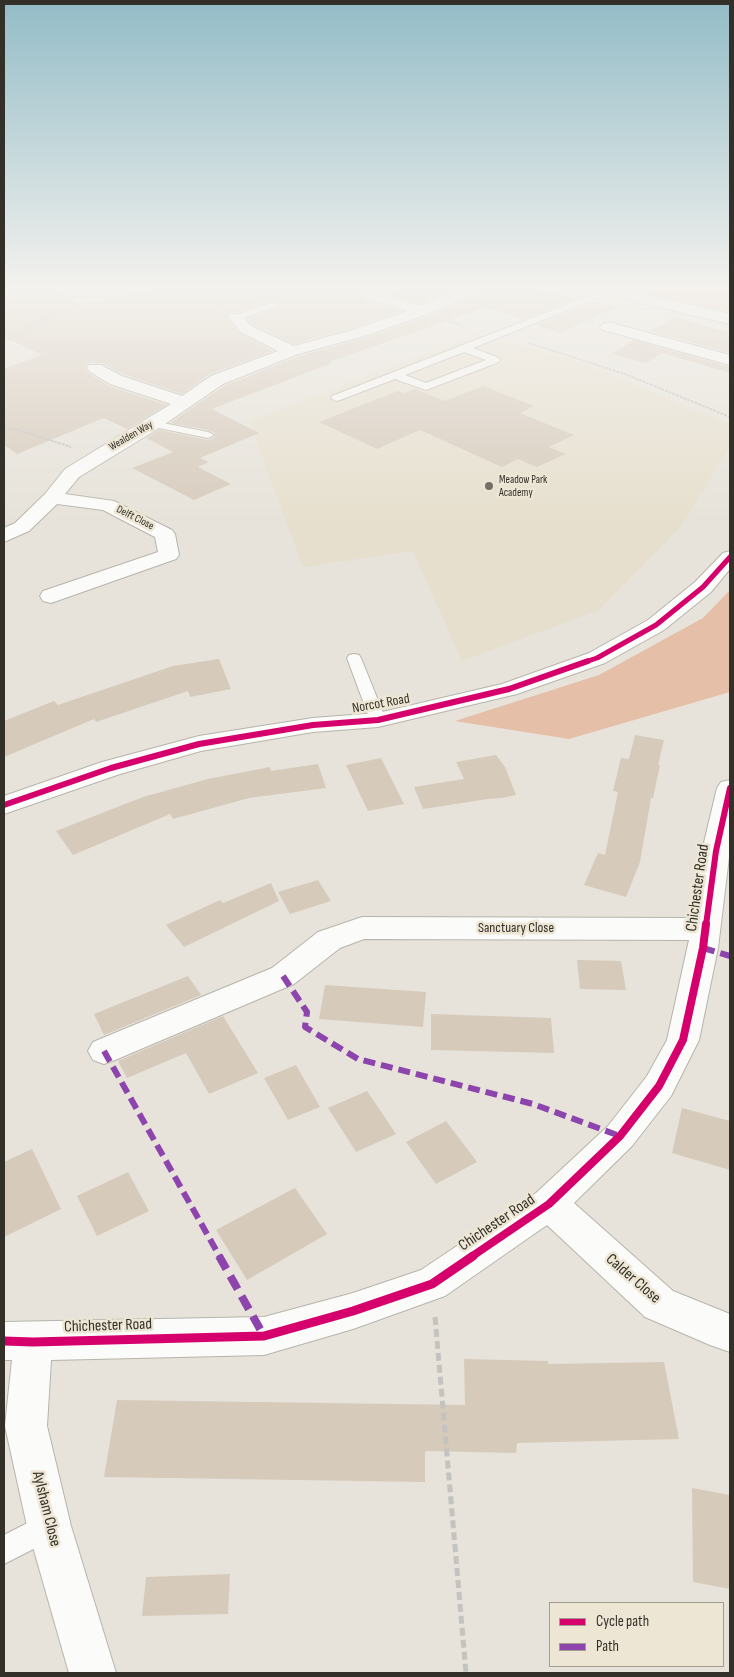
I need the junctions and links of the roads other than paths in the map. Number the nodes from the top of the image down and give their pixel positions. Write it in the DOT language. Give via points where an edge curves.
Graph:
graph roads {
  1 [pos="99,368"];
  2 [pos="247,368"];
  3 [pos="413,368"];
  4 [pos="474,368"];
  5 [pos="396,375"];
  6 [pos="336,398"];
  7 [pos="184,402"];
  8 [pos="153,424"];
  9 [pos="208,435"];
  10 [pos="52,498"];
  11 [pos="4,536"];
  12 [pos="730,558"];
  13 [pos="51,596"];
  14 [pos="354,658"];
  15 [pos="378,720"];
  16 [pos="730,788"];
  17 [pos="4,805"];
  18 [pos="723,853"];
  19 [pos="705,929"];
  20 [pos="104,1051"];
  21 [pos="549,1204"];
  22 [pos="730,1333"];
  23 [pos="18,1342"];
  24 [pos="49,1526"];
  25 [pos="4,1550"];
  26 [pos="92,1673"];
  1 -- 7 [label="street" via="116,380"];
  2 -- 7 [label="street, Wealden Way" via="216,380"];
  3 -- 5 [label="lane"];
  4 -- 5 [label="lane" via="426,387"];
  5 -- 6 [label="lane"];
  7 -- 8 [label="street, Wealden Way"];
  8 -- 9 [label="lane"];
  8 -- 10 [label="street, Wealden Way" via="72,473"];
  10 -- 11 [label="street, Wealden Way" via="22,527"];
  10 -- 13 [label="street, Delft Close" via="107,505 119,510 165,534 178,558"];
  12 -- 15 [label="street, Norcot Road" via="702,587 656,625 597,658 509,689"];
  14 -- 15 [label="lane"];
  15 -- 17 [label="street, Norcot Road" via="313,725 198,744 111,768"];
  16 -- 18 [label="street, Chichester Road"];
  18 -- 19 [label="street, Chichester Road"];
  19 -- 20 [label="street, Sanctuary Close" via="362,928 329,940 283,976"];
  19 -- 21 [label="street, Chichester Road" via="683,1040 659,1086 620,1136"];
  21 -- 22 [label="street, Calder Close" via="659,1304"];
  21 -- 23 [label="street, Chichester Road" via="432,1284 353,1312 264,1336"];
  23 -- 24 [label="street, Aylsham Close" via="26,1426"];
  24 -- 25 [label="lane"];
  24 -- 26 [label="street, Aylsham Close"];
}
